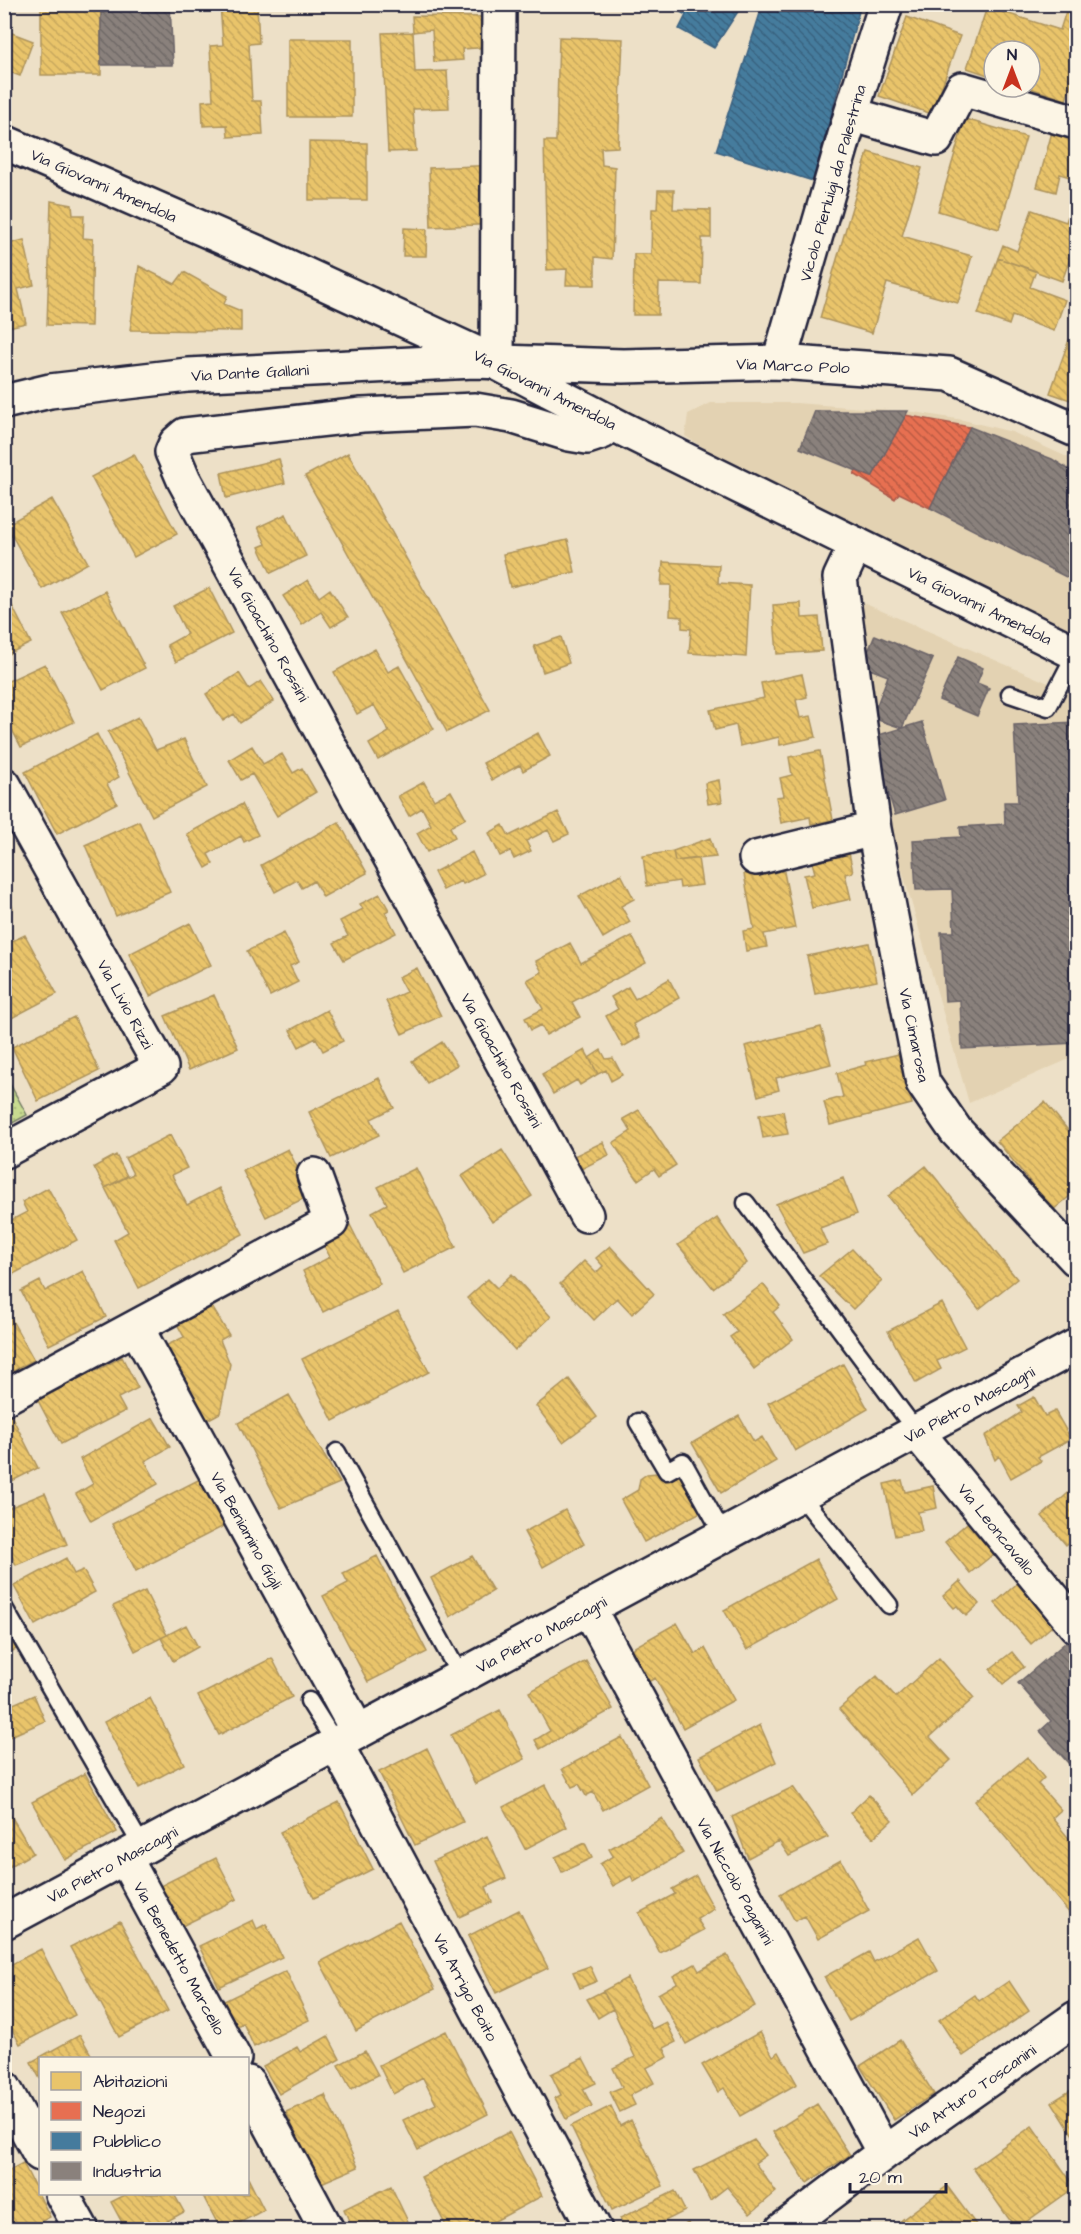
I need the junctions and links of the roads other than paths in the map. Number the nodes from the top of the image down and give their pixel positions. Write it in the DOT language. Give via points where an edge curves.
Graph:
graph roads {
  1 [pos="499,4"];
  2 [pos="885,4"];
  3 [pos="851,114"];
  4 [pos="1077,122"];
  5 [pos="4,142"];
  6 [pos="779,362"];
  7 [pos="497,363"];
  8 [pos="4,402"];
  9 [pos="608,421"];
  10 [pos="1077,430"];
  11 [pos="856,544"];
  12 [pos="1076,653"];
  13 [pos="1010,694"];
  14 [pos="4,785"];
  15 [pos="874,829"];
  16 [pos="756,858"];
  17 [pos="4,1150"];
  18 [pos="314,1175"];
  19 [pos="746,1203"];
  20 [pos="586,1215"];
  21 [pos="1077,1259"];
  22 [pos="136,1327"];
  23 [pos="1077,1346"];
  24 [pos="4,1398"];
  25 [pos="638,1422"];
  26 [pos="917,1432"];
  27 [pos="337,1452"];
  28 [pos="800,1495"];
  29 [pos="724,1536"];
  30 [pos="889,1605"];
  31 [pos="4,1608"];
  32 [pos="588,1609"];
  33 [pos="1077,1626"];
  34 [pos="461,1677"];
  35 [pos="309,1701"];
  36 [pos="347,1738"];
  37 [pos="134,1853"];
  38 [pos="4,1922"];
  39 [pos="1077,2018"];
  40 [pos="234,2057"];
  41 [pos="249,2085"];
  42 [pos="4,2088"];
  43 [pos="39,2152"];
  44 [pos="884,2153"];
  45 [pos="63,2195"];
  46 [pos="82,2229"];
  47 [pos="327,2229"];
  48 [pos="595,2229"];
  49 [pos="782,2229"];
  1 -- 7 [label="street"];
  2 -- 3 [label="street, Vicolo Pierluigi da Palestrina"];
  3 -- 4 [label="street" via="936,139 962,89"];
  3 -- 6 [label="street, Vicolo Pierluigi da Palestrina"];
  5 -- 7 [label="street, Via Giovanni Amendola"];
  6 -- 7 [label="street, Via Marco Polo" via="623,366"];
  6 -- 10 [label="street, Via Marco Polo" via="949,374"];
  7 -- 8 [label="street, Via Dante Gallani" via="188,375 50,391"];
  7 -- 9 [label="street, Via Giovanni Amendola"];
  9 -- 11 [label="street, Via Giovanni Amendola"];
  9 -- 20 [label="street, Via Gioachino Rossini" via="602,432 587,437 475,410 362,415 185,435 172,452"];
  11 -- 12 [label="street, Via Giovanni Amendola"];
  11 -- 15 [label="street, Via Cimarosa" via="840,578"];
  12 -- 13 [label="lane" via="1048,707"];
  14 -- 17 [label="street, Via Livio Rizzi" via="161,1067"];
  15 -- 16 [label="street"];
  15 -- 21 [label="street, Via Cimarosa" via="923,1083 956,1131"];
  18 -- 22 [label="street" via="331,1222"];
  19 -- 26 [label="lane"];
  22 -- 24 [label="street"];
  22 -- 36 [label="street, Via Beniamino Gigli"];
  23 -- 26 [label="street, Via Pietro Mascagni"];
  25 -- 29 [label="lane" via="667,1471 683,1462"];
  26 -- 28 [label="street, Via Pietro Mascagni"];
  26 -- 33 [label="street, Via Leoncavallo"];
  27 -- 34 [label="lane"];
  28 -- 29 [label="street, Via Pietro Mascagni"];
  28 -- 30 [label="lane"];
  29 -- 32 [label="street, Via Pietro Mascagni"];
  31 -- 37 [label="lane"];
  32 -- 34 [label="street, Via Pietro Mascagni"];
  32 -- 44 [label="street, Via Niccolò Paganini"];
  34 -- 36 [label="street, Via Pietro Mascagni"];
  35 -- 36 [label="lane"];
  36 -- 37 [label="street, Via Pietro Mascagni"];
  36 -- 48 [label="street, Via Arrigo Boito"];
  37 -- 38 [label="street, Via Pietro Mascagni"];
  37 -- 40 [label="street, Via Benedetto Marcello"];
  39 -- 44 [label="street, Via Arturo Toscanini"];
  41 -- 47 [label="street"];
  42 -- 43 [label="street"];
  44 -- 49 [label="street, Via Arturo Toscanini"];
  45 -- 46 [label="street"];
}
